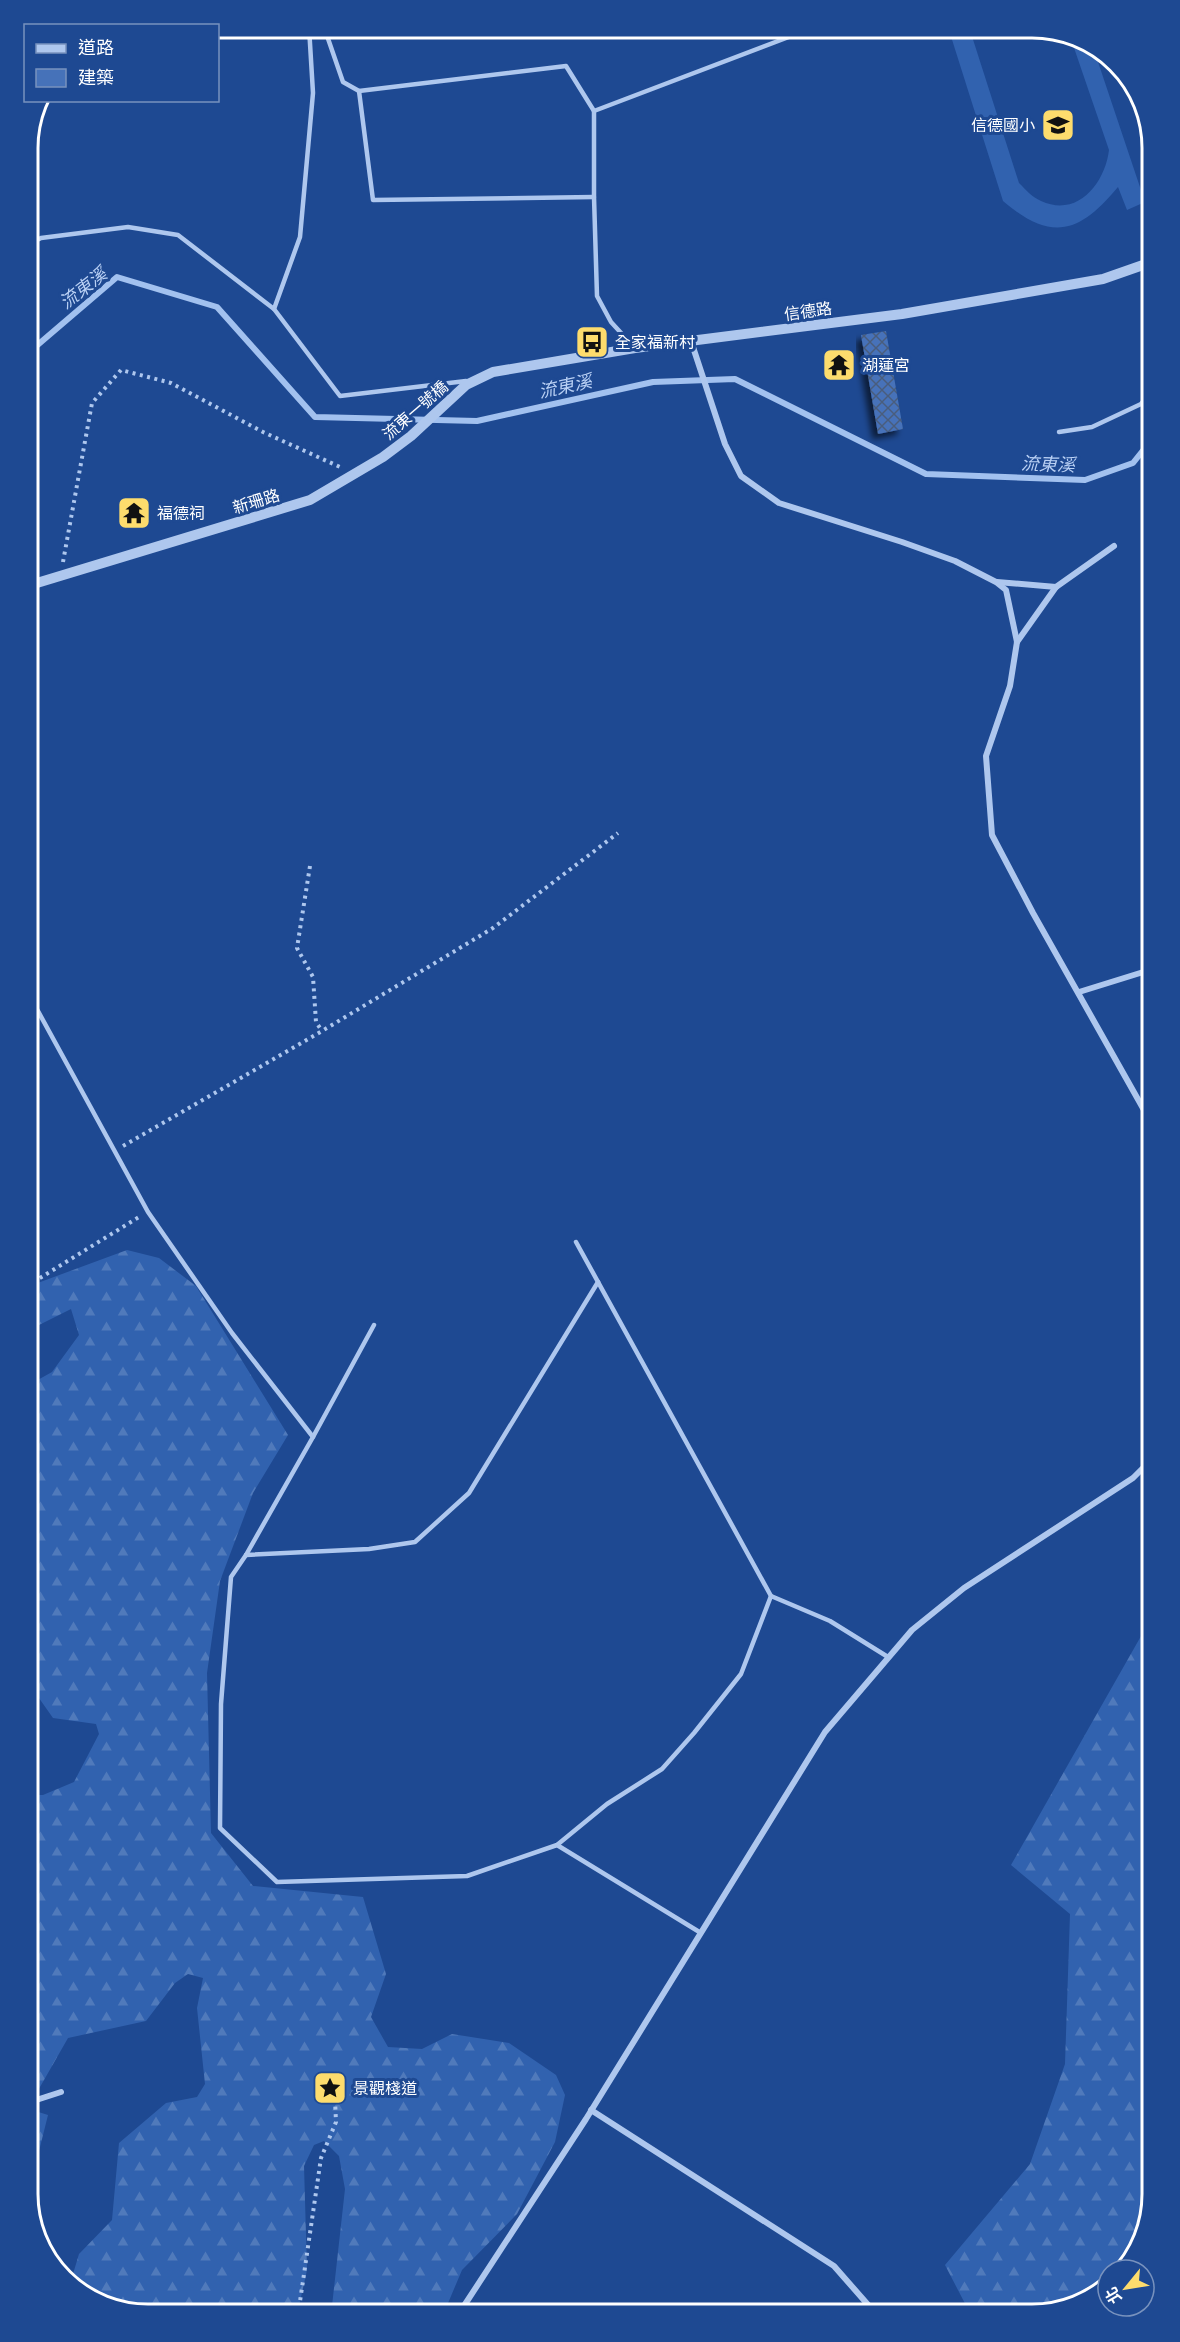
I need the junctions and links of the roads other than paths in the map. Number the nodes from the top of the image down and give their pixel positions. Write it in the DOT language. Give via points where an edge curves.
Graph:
graph roads {
  1 [pos="310,38"];
  2 [pos="328,38"];
  3 [pos="786,38"];
  4 [pos="359,91"];
  5 [pos="594,111"];
  6 [pos="594,197"];
  7 [pos="38,240"];
  8 [pos="1142,264"];
  9 [pos="274,309"];
  10 [pos="691,341"];
  11 [pos="635,348"];
  12 [pos="478,379"];
  13 [pos="466,385"];
  14 [pos="1142,403"];
  15 [pos="1059,432"];
  16 [pos="383,457"];
  17 [pos="1114,546"];
  18 [pos="996,582"];
  19 [pos="38,583"];
  20 [pos="1056,587"];
  21 [pos="1017,642"];
  22 [pos="1142,972"];
  23 [pos="1079,992"];
  24 [pos="38,1011"];
  25 [pos="1142,1106"];
  26 [pos="576,1242"];
  27 [pos="598,1282"];
  28 [pos="374,1325"];
  29 [pos="313,1437"];
  30 [pos="1142,1468"];
  31 [pos="246,1555"];
  32 [pos="771,1596"];
  33 [pos="888,1657"];
  34 [pos="557,1845"];
  35 [pos="701,1933"];
  36 [pos="61,2092"];
  37 [pos="38,2099"];
  38 [pos="591,2110"];
  39 [pos="465,2304"];
  40 [pos="867,2304"];
  1 -- 9 [label="lane" via="314,93 300,237"];
  2 -- 4 [label="lane" via="343,82"];
  3 -- 5 [label="lane"];
  4 -- 5 [label="lane" via="566,66"];
  4 -- 6 [label="lane" via="372,200"];
  5 -- 6 [label="lane"];
  6 -- 11 [label="lane" via="597,296 611,322"];
  7 -- 9 [label="lane" via="128,227 178,235"];
  8 -- 10 [label="street, 信德路" via="1103,279 914,312"];
  9 -- 12 [label="lane" via="340,396"];
  10 -- 11 [label="street, 信德路"];
  10 -- 18 [label="street" via="725,444 741,476 779,503 955,561"];
  11 -- 12 [label="street, 信德路" via="493,372"];
  12 -- 13 [label="street, 信德路"];
  13 -- 16 [label="street, 流東一號橋"];
  14 -- 15 [label="lane" via="1092,427"];
  16 -- 19 [label="street, 新珊路" via="310,500"];
  17 -- 20 [label="street"];
  18 -- 20 [label="street"];
  18 -- 21 [label="street" via="1006,590"];
  20 -- 21 [label="street"];
  21 -- 23 [label="street" via="1010,686 986,756 992,836"];
  22 -- 23 [label="street"];
  23 -- 25 [label="street"];
  24 -- 29 [label="lane" via="148,1212 232,1333"];
  26 -- 27 [label="lane"];
  27 -- 31 [label="lane" via="469,1493 415,1542 369,1549"];
  27 -- 32 [label="lane"];
  28 -- 29 [label="lane"];
  29 -- 31 [label="lane"];
  30 -- 33 [label="street" via="964,1588 912,1630"];
  31 -- 34 [label="lane" via="231,1577 222,1704 220,1827 277,1882 467,1876"];
  32 -- 33 [label="lane" via="830,1621"];
  32 -- 34 [label="lane" via="741,1674 694,1733 662,1769 607,1804"];
  33 -- 35 [label="street" via="825,1732"];
  34 -- 35 [label="lane"];
  35 -- 38 [label="street"];
  36 -- 37 [label="street"];
  38 -- 39 [label="street"];
  38 -- 40 [label="street" via="834,2266"];
}
